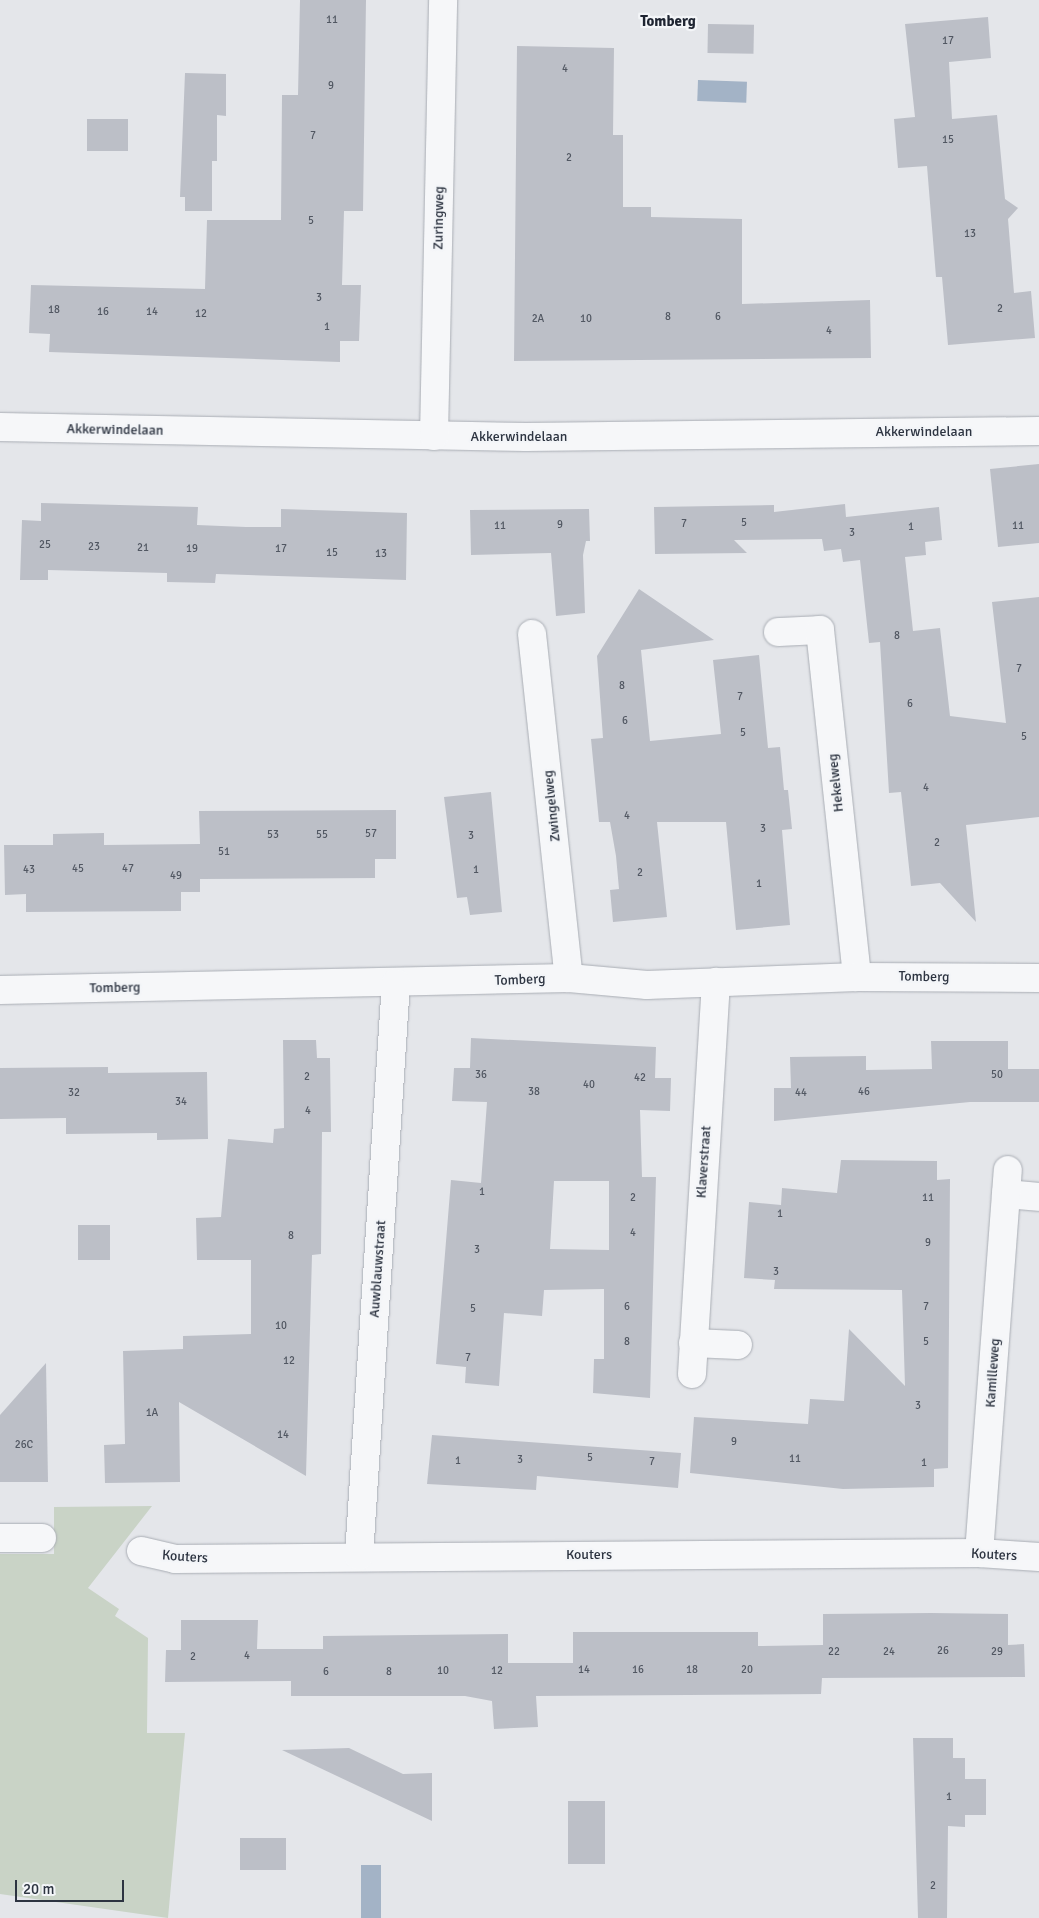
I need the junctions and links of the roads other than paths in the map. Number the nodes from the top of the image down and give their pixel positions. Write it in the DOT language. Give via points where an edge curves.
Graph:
graph roads {
  1 [pos="443,0"];
  2 [pos="0,427"];
  3 [pos="1039,431"];
  4 [pos="434,436"];
  5 [pos="778,632"];
  6 [pos="532,634"];
  7 [pos="857,977"];
  8 [pos="569,978"];
  9 [pos="1039,978"];
  10 [pos="716,982"];
  11 [pos="396,983"];
  12 [pos="0,990"];
  13 [pos="1039,1197"];
  14 [pos="693,1342"];
  15 [pos="738,1345"];
  16 [pos="692,1374"];
  17 [pos="0,1538"];
  18 [pos="42,1538"];
  19 [pos="140,1551"];
  20 [pos="979,1553"];
  21 [pos="359,1556"];
  22 [pos="1039,1557"];
  1 -- 4 [label="street, Zuringweg"];
  2 -- 4 [label="street, Akkerwindelaan"];
  3 -- 4 [label="street, Akkerwindelaan"];
  5 -- 7 [label="street, Hekelweg" via="820,630"];
  6 -- 8 [label="street, Zwingelweg"];
  7 -- 9 [label="street, Tomberg"];
  7 -- 10 [label="street, Tomberg"];
  8 -- 10 [label="street, Tomberg" via="647,985"];
  8 -- 11 [label="street, Tomberg"];
  10 -- 14 [label="street, Klaverstraat"];
  11 -- 12 [label="street, Tomberg"];
  11 -- 21 [label="street, Auwblauwstraat"];
  13 -- 20 [label="street, Kamilleweg" via="1007,1182"];
  14 -- 15 [label="street"];
  14 -- 16 [label="street, Klaverstraat"];
  17 -- 18 [label="street"];
  19 -- 21 [label="street, Kouters" via="181,1559"];
  20 -- 21 [label="street, Kouters"];
  20 -- 22 [label="street, Kouters"];
}
